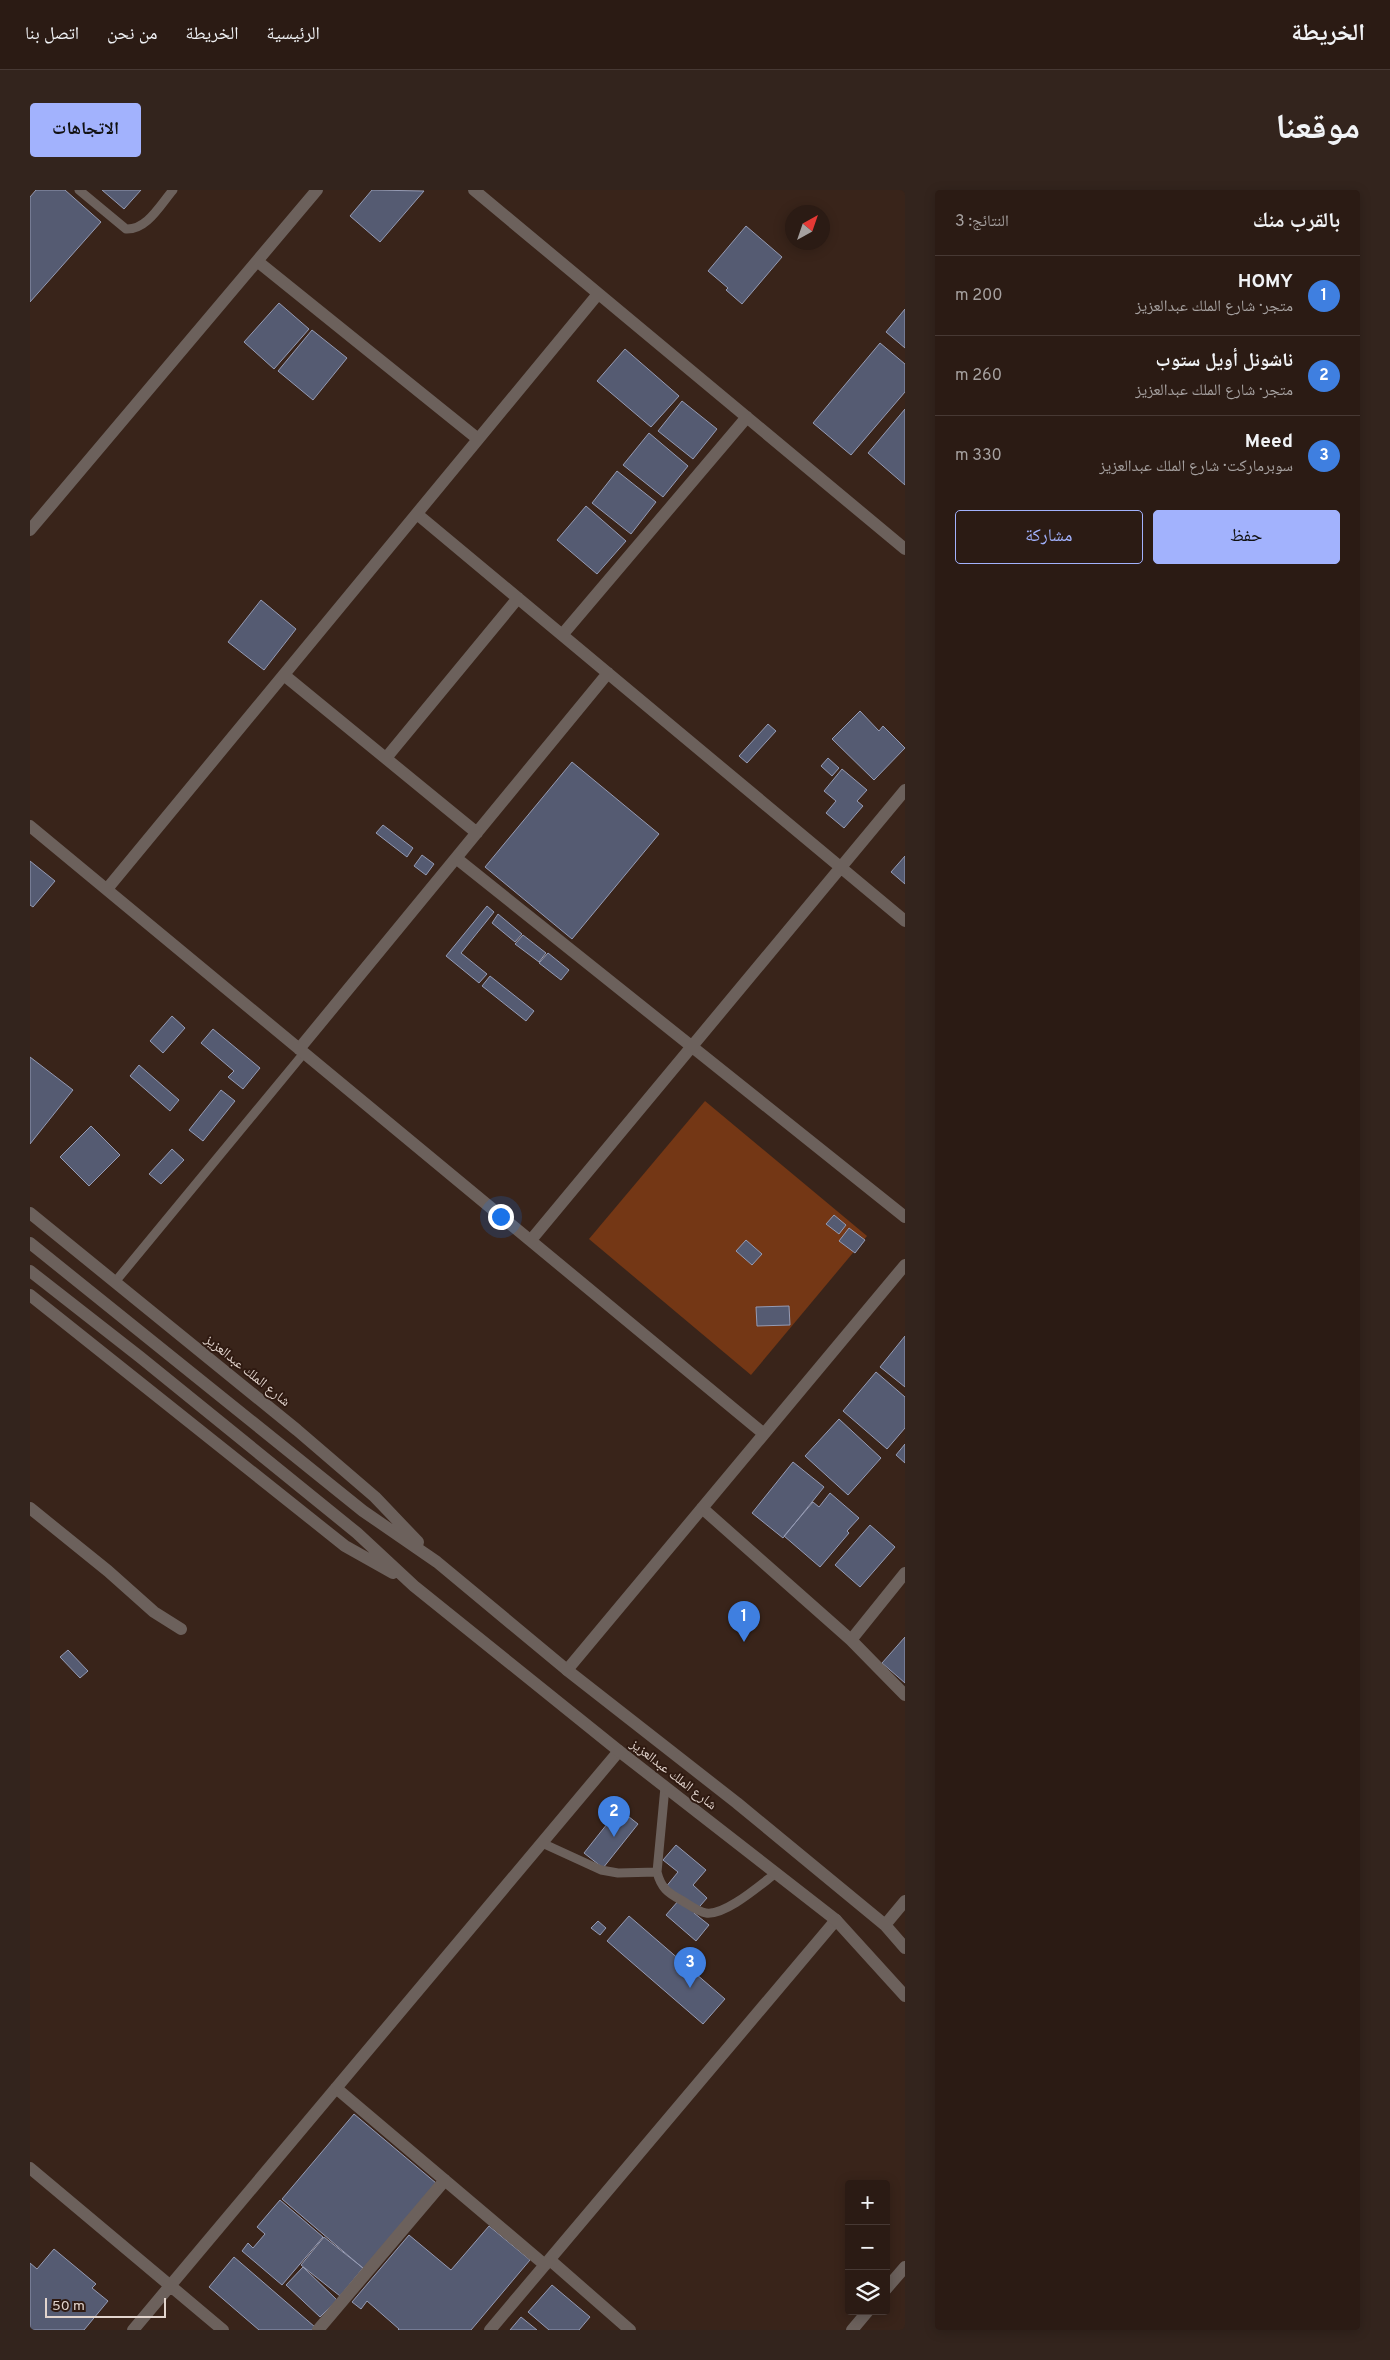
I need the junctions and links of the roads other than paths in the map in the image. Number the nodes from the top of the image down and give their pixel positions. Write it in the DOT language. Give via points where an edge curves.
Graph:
graph roads {
  1 [pos="80,190"];
  2 [pos="173,190"];
  3 [pos="317,190"];
  4 [pos="474,190"];
  5 [pos="257,261"];
  6 [pos="598,294"];
  7 [pos="746,417"];
  8 [pos="478,440"];
  9 [pos="417,514"];
  10 [pos="30,530"];
  11 [pos="905,549"];
  12 [pos="518,598"];
  13 [pos="562,635"];
  14 [pos="608,673"];
  15 [pos="284,675"];
  16 [pos="386,758"];
  17 [pos="905,790"];
  18 [pos="30,826"];
  19 [pos="476,833"];
  20 [pos="456,858"];
  21 [pos="841,867"];
  22 [pos="107,889"];
  23 [pos="905,921"];
  24 [pos="692,1046"];
  25 [pos="302,1051"];
  26 [pos="30,1213"];
  27 [pos="905,1217"];
  28 [pos="531,1240"];
  29 [pos="30,1243"];
  30 [pos="905,1265"];
  31 [pos="30,1271"];
  32 [pos="115,1282"];
  33 [pos="30,1295"];
  34 [pos="764,1434"];
  35 [pos="30,1508"];
  36 [pos="702,1508"];
  37 [pos="437,1562"];
  38 [pos="905,1573"];
  39 [pos="414,1586"];
  40 [pos="181,1628"];
  41 [pos="851,1640"];
  42 [pos="567,1670"];
  43 [pos="905,1695"];
  44 [pos="619,1751"];
  45 [pos="664,1787"];
  46 [pos="542,1844"];
  47 [pos="657,1872"];
  48 [pos="776,1874"];
  49 [pos="905,1901"];
  50 [pos="836,1920"];
  51 [pos="885,1925"];
  52 [pos="905,1947"];
  53 [pos="905,1996"];
  54 [pos="336,2088"];
  55 [pos="30,2168"];
  56 [pos="445,2180"];
  57 [pos="548,2262"];
  58 [pos="905,2267"];
  59 [pos="890,2284"];
  60 [pos="170,2285"];
  61 [pos="865,2315"];
  62 [pos="132,2330"];
  63 [pos="223,2330"];
  64 [pos="318,2330"];
  65 [pos="490,2330"];
  66 [pos="630,2330"];
  67 [pos="852,2330"];
  1 -- 2 [label="lane" via="126,229 134,229 146,222"];
  3 -- 5 [label="street"];
  4 -- 6 [label="street"];
  5 -- 8 [label="street"];
  5 -- 10 [label="street"];
  6 -- 7 [label="street"];
  6 -- 8 [label="street"];
  7 -- 11 [label="street"];
  7 -- 13 [label="street"];
  8 -- 9 [label="street"];
  9 -- 12 [label="street"];
  9 -- 15 [label="street"];
  12 -- 13 [label="street"];
  12 -- 16 [label="street"];
  13 -- 14 [label="street"];
  14 -- 19 [label="street"];
  14 -- 21 [label="street"];
  15 -- 16 [label="street"];
  15 -- 22 [label="street"];
  16 -- 19 [label="street"];
  17 -- 21 [label="street"];
  18 -- 22 [label="street"];
  19 -- 20 [label="street"];
  20 -- 24 [label="street"];
  20 -- 25 [label="street"];
  21 -- 23 [label="street"];
  21 -- 24 [label="street"];
  22 -- 25 [label="street"];
  24 -- 27 [label="street"];
  24 -- 28 [label="street"];
  25 -- 28 [label="street"];
  25 -- 32 [label="lane"];
  26 -- 32 [label="street, شارع الملك عبدالعزيز"];
  28 -- 34 [label="street"];
  29 -- 37 [label="street, شارع الملك عبدالعزيز" via="363,1511"];
  30 -- 34 [label="street"];
  31 -- 39 [label="street, شارع الملك عبدالعزيز" via="357,1533"];
  32 -- 37 [label="street, شارع الملك عبدالعزيز" via="375,1497"];
  33 -- 39 [label="street, شارع الملك عبدالعزيز" via="345,1546"];
  34 -- 36 [label="street"];
  35 -- 40 [label="street" via="154,1612"];
  36 -- 41 [label="street"];
  36 -- 42 [label="street"];
  37 -- 42 [label="street, شارع الملك عبدالعزيز"];
  38 -- 41 [label="street"];
  39 -- 44 [label="street, شارع الملك عبدالعزيز"];
  41 -- 43 [label="street"];
  42 -- 51 [label="street, شارع الملك عبدالعزيز" via="737,1803"];
  44 -- 45 [label="street, شارع الملك عبدالعزيز"];
  44 -- 46 [label="street"];
  45 -- 47 [label="lane"];
  45 -- 48 [label="street, شارع الملك عبدالعزيز"];
  46 -- 47 [label="lane" via="601,1870"];
  46 -- 54 [label="street"];
  47 -- 48 [label="lane" via="667,1893 705,1913 729,1907"];
  48 -- 50 [label="street, شارع الملك عبدالعزيز"];
  49 -- 51 [label="street"];
  50 -- 53 [label="street, شارع الملك عبدالعزيز"];
  50 -- 57 [label="street"];
  51 -- 52 [label="street, شارع الملك عبدالعزيز"];
  54 -- 56 [label="street"];
  54 -- 60 [label="street"];
  55 -- 60 [label="street"];
  56 -- 57 [label="street"];
  56 -- 64 [label="street"];
  57 -- 65 [label="street"];
  57 -- 66 [label="street"];
  58 -- 59 [label="street"];
  60 -- 62 [label="street"];
  60 -- 63 [label="street"];
  61 -- 67 [label="street"];
}
